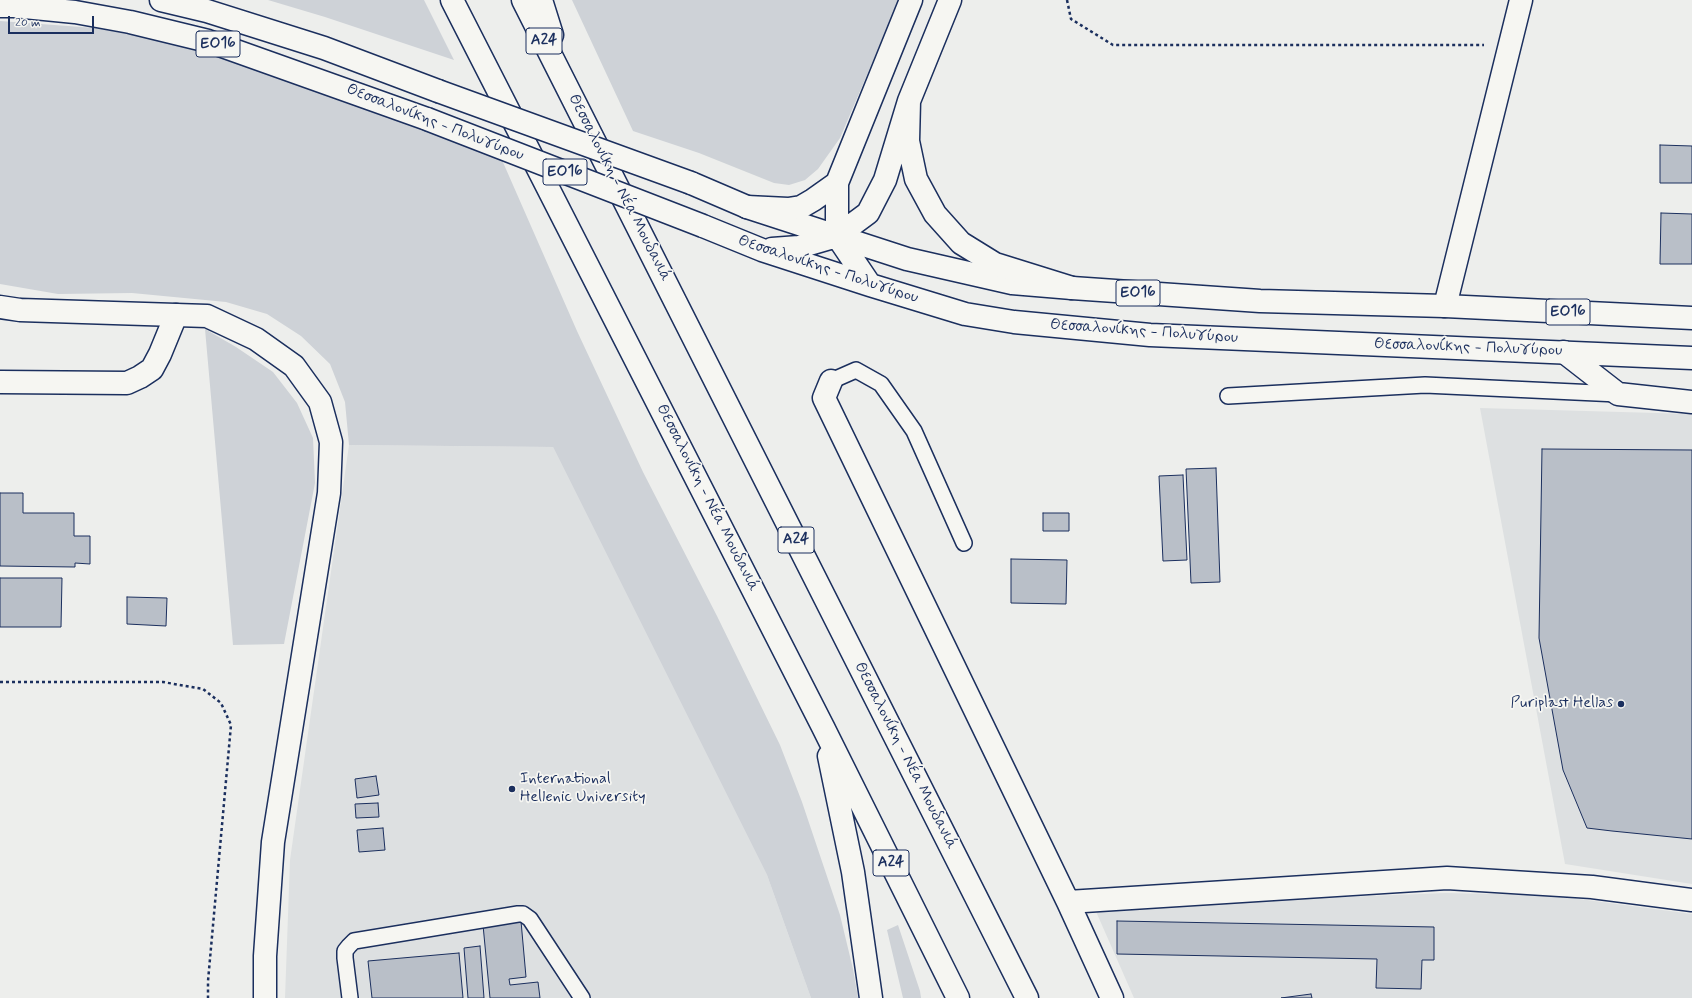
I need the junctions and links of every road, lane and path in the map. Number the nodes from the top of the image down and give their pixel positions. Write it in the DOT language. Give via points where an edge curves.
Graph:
graph roads {
  1 [pos="161,0"];
  2 [pos="452,0"];
  3 [pos="523,0"];
  4 [pos="541,0"];
  5 [pos="911,0"];
  6 [pos="950,0"];
  7 [pos="1067,0"];
  8 [pos="1521,0"];
  9 [pos="0,6"];
  10 [pos="1509,44"];
  11 [pos="565,82"];
  12 [pos="909,101"];
  13 [pos="837,183"];
  14 [pos="747,207"];
  15 [pos="837,236"];
  16 [pos="762,250"];
  17 [pos="870,285"];
  18 [pos="1072,288"];
  19 [pos="1445,306"];
  20 [pos="0,307"];
  21 [pos="176,315"];
  22 [pos="1692,318"];
  23 [pos="1564,352"];
  24 [pos="1692,358"];
  25 [pos="831,381"];
  26 [pos="0,382"];
  27 [pos="1618,394"];
  28 [pos="1228,396"];
  29 [pos="1692,402"];
  30 [pos="964,543"];
  31 [pos="0,682"];
  32 [pos="824,727"];
  33 [pos="1692,900"];
  34 [pos="1068,902"];
  35 [pos="948,988"];
  36 [pos="208,998"];
  37 [pos="265,998"];
  38 [pos="350,998"];
  39 [pos="582,998"];
  40 [pos="871,998"];
  41 [pos="958,998"];
  42 [pos="1027,998"];
  43 [pos="1112,998"];
  1 -- 14 [label="main road, Θεσσαλονίκης - Πολυγύρου / ΕΟ16, bridge" via="207,11 324,48 691,183"];
  2 -- 32 [label="main road, Θεσσαλονίκη - Νέα Μουδανιά / Α24"];
  3 -- 11 [label="main road, Θεσσαλονίκη - Νέα Μουδανιά / Α24"];
  4 -- 11 [label="main road"];
  5 -- 13 [label="main road"];
  6 -- 12 [label="main road"];
  7 -- 10 [label="path" via="1072,19 1113,44"];
  8 -- 10 [label="main road"];
  9 -- 16 [label="main road, Θεσσαλονίκης - Πολυγύρου / ΕΟ16, bridge" via="75,12 208,41 427,119"];
  10 -- 19 [label="main road"];
  11 -- 42 [label="main road, Θεσσαλονίκη - Νέα Μουδανιά / Α24"];
  12 -- 15 [label="main road" via="885,180 868,213"];
  12 -- 18 [label="main road" via="908,141 916,179 935,214 961,243 995,264"];
  13 -- 14 [label="main road" via="801,207"];
  13 -- 15 [label="main road"];
  14 -- 15 [label="main road, Θεσσαλονίκης - Πολυγύρου / ΕΟ16"];
  15 -- 16 [label="main road" via="799,247"];
  15 -- 17 [label="main road"];
  15 -- 18 [label="main road, Θεσσαλονίκης - Πολυγύρου / ΕΟ16" via="907,259 1012,283"];
  16 -- 17 [label="main road, Θεσσαλονίκης - Πολυγύρου / ΕΟ16"];
  17 -- 23 [label="main road, Θεσσαλονίκης - Πολυγύρου / ΕΟ16" via="965,314 1014,322 1150,335"];
  18 -- 19 [label="main road, Θεσσαλονίκης - Πολυγύρου / ΕΟ16" via="1260,301"];
  19 -- 22 [label="main road, Θεσσαλονίκης - Πολυγύρου / ΕΟ16"];
  20 -- 21 [label="main road" via="20,310"];
  21 -- 26 [label="main road" via="152,369 127,383"];
  21 -- 37 [label="main road" via="207,316 256,338 294,366 320,402 331,442 329,493 273,842 265,956"];
  23 -- 24 [label="main road, Θεσσαλονίκης - Πολυγύρου / ΕΟ16"];
  23 -- 27 [label="main road"];
  25 -- 30 [label="lane" via="856,370 881,384 914,431"];
  25 -- 34 [label="main road" via="824,398"];
  27 -- 28 [label="lane" via="1424,385"];
  27 -- 29 [label="main road"];
  31 -- 36 [label="path" via="163,682 203,689 221,703 231,725"];
  32 -- 35 [label="main road, Θεσσαλονίκη - Νέα Μουδανιά / Α24"];
  32 -- 40 [label="main road" via="853,872"];
  33 -- 34 [label="main road" via="1592,887 1448,878"];
  34 -- 43 [label="main road"];
  35 -- 41 [label="main road, Θεσσαλονίκη - Νέα Μουδανιά / Α24"];
  38 -- 39 [label="lane" via="345,951 354,941 518,914 530,919"];
}
